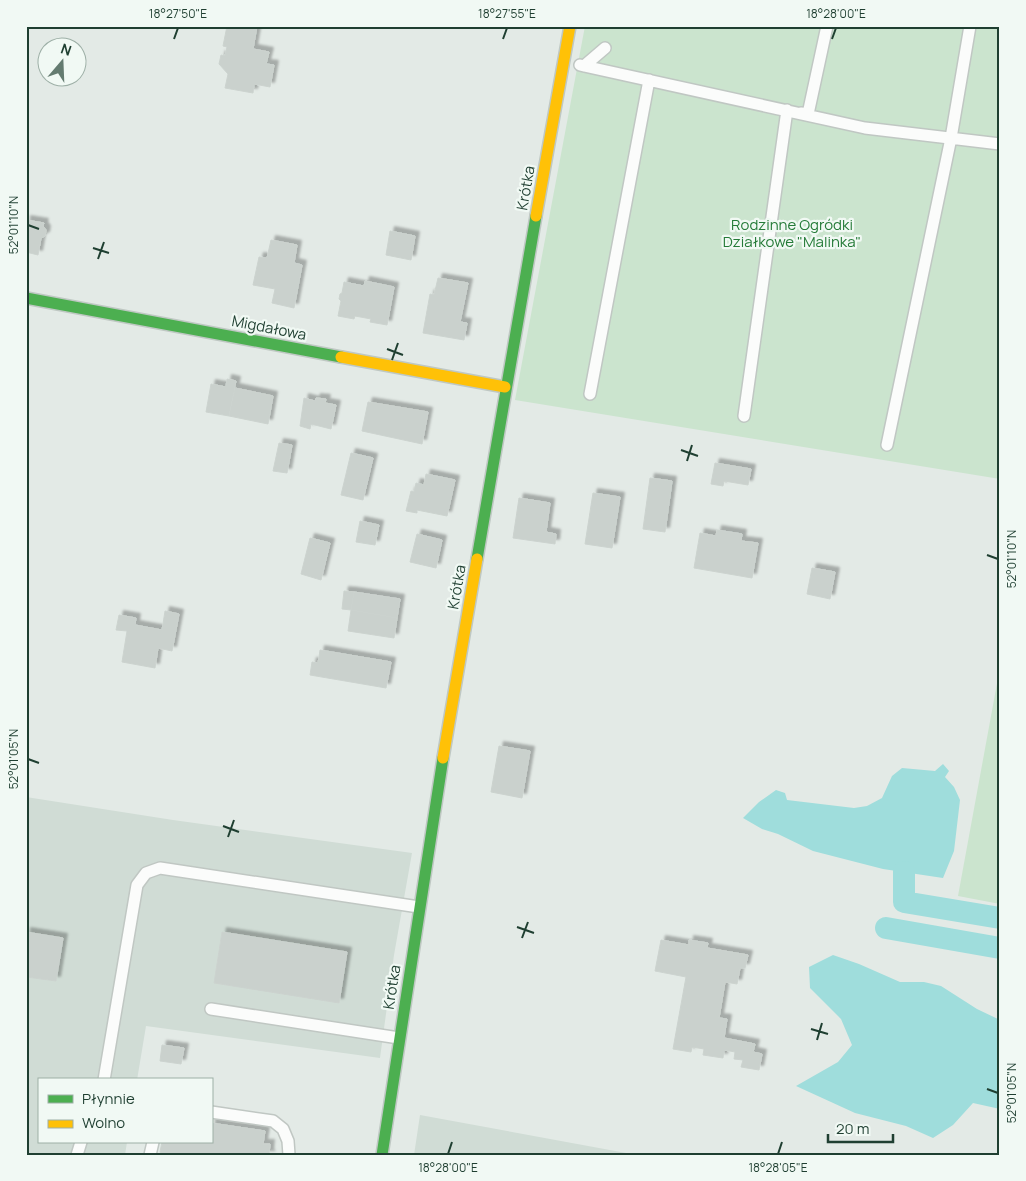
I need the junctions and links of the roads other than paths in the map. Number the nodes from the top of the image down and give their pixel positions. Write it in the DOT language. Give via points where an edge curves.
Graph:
graph roads {
  1 [pos="570,26"];
  2 [pos="827,26"];
  3 [pos="970,26"];
  4 [pos="604,48"];
  5 [pos="564,61"];
  6 [pos="584,66"];
  7 [pos="649,80"];
  8 [pos="787,110"];
  9 [pos="808,114"];
  10 [pos="951,138"];
  11 [pos="1000,144"];
  12 [pos="26,298"];
  13 [pos="505,388"];
  14 [pos="590,394"];
  15 [pos="744,416"];
  16 [pos="887,445"];
  17 [pos="419,907"];
  18 [pos="211,1009"];
  19 [pos="400,1038"];
  20 [pos="104,1078"];
  21 [pos="212,1112"];
  22 [pos="289,1155"];
  23 [pos="382,1155"];
  1 -- 5 [label="street, Krótka"];
  2 -- 9 [label="lane"];
  3 -- 10 [label="lane"];
  4 -- 6 [label="lane"];
  5 -- 6 [label="lane"];
  5 -- 13 [label="street, Krótka"];
  6 -- 7 [label="lane"];
  7 -- 8 [label="lane"];
  7 -- 14 [label="lane"];
  8 -- 9 [label="lane"];
  8 -- 15 [label="lane"];
  9 -- 10 [label="lane" via="865,128"];
  10 -- 11 [label="lane"];
  10 -- 16 [label="lane"];
  12 -- 13 [label="street, Migdałowa"];
  13 -- 17 [label="street, Krótka"];
  17 -- 19 [label="street, Krótka"];
  17 -- 20 [label="lane" via="160,868 146,873 137,885"];
  18 -- 19 [label="lane"];
  19 -- 23 [label="street, Krótka"];
  21 -- 22 [label="lane" via="273,1121 283,1129"];
}
